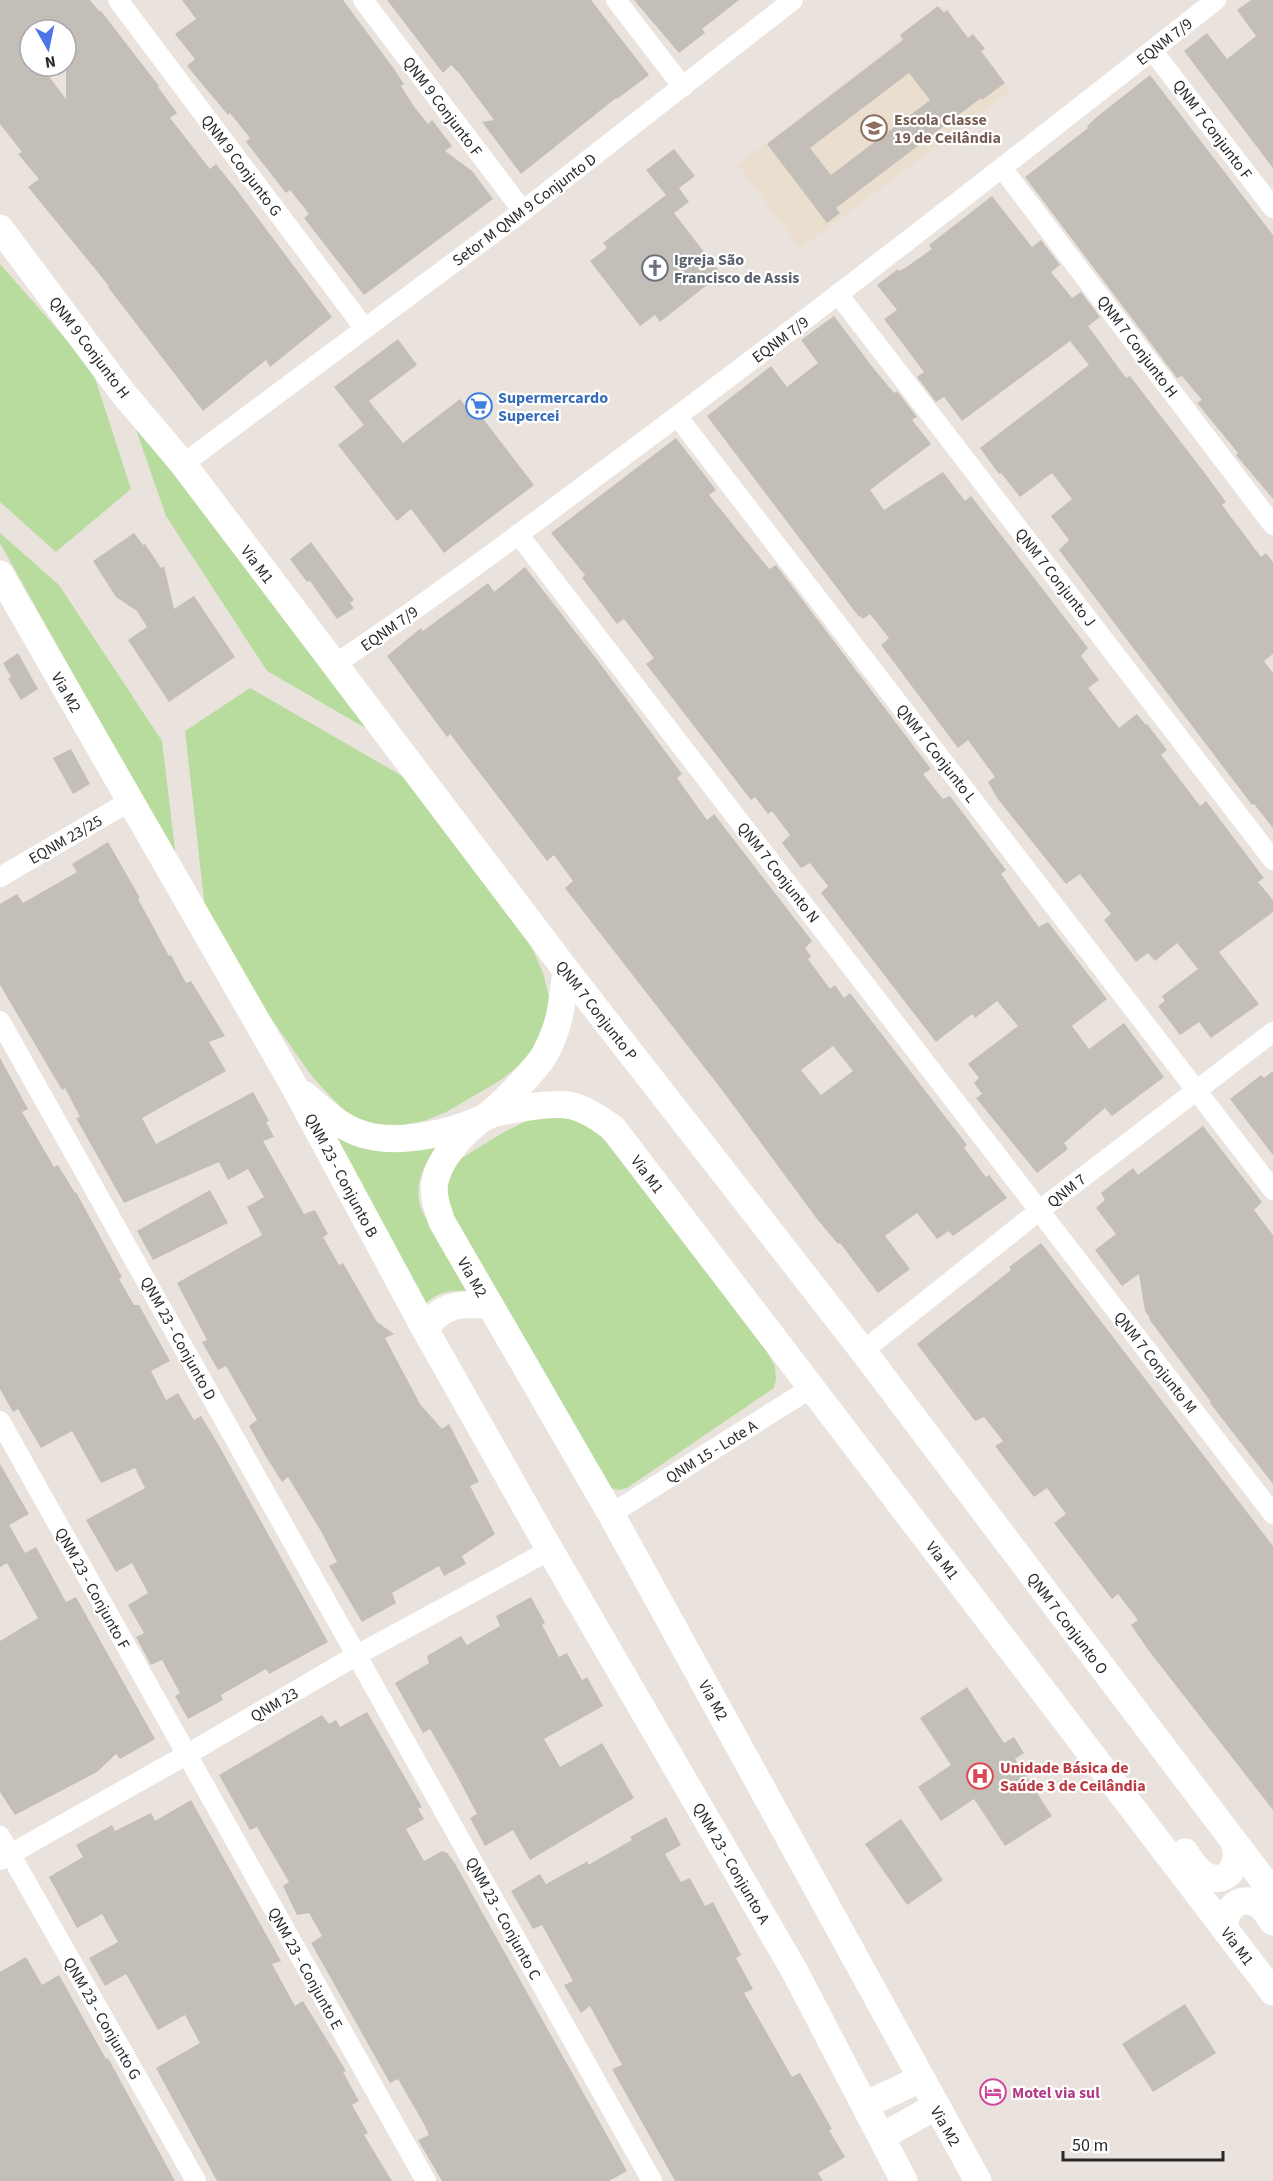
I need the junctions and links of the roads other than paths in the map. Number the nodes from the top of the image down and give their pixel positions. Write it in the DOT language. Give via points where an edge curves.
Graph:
graph roads {
  1 [pos="118,0"];
  2 [pos="363,0"];
  3 [pos="616,0"];
  4 [pos="793,0"];
  5 [pos="1216,0"];
  6 [pos="1152,50"];
  7 [pos="683,87"];
  8 [pos="1002,168"];
  9 [pos="1273,208"];
  10 [pos="523,212"];
  11 [pos="0,228"];
  12 [pos="8,246"];
  13 [pos="838,294"];
  14 [pos="365,329"];
  15 [pos="677,416"];
  16 [pos="183,464"];
  17 [pos="1273,525"];
  18 [pos="518,534"];
  19 [pos="2,581"];
  20 [pos="334,665"];
  21 [pos="130,801"];
  22 [pos="1273,860"];
  23 [pos="0,877"];
  24 [pos="566,970"];
  25 [pos="0,1021"];
  26 [pos="1273,1032"];
  27 [pos="293,1084"];
  28 [pos="1196,1089"];
  29 [pos="483,1118"];
  30 [pos="1273,1190"];
  31 [pos="1040,1210"];
  32 [pos="490,1306"];
  33 [pos="426,1331"];
  34 [pos="863,1351"];
  35 [pos="812,1388"];
  36 [pos="0,1421"];
  37 [pos="611,1514"];
  38 [pos="1273,1514"];
  39 [pos="550,1550"];
  40 [pos="357,1655"];
  41 [pos="1043,1689"];
  42 [pos="186,1755"];
  43 [pos="0,1836"];
  44 [pos="1233,1843"];
  45 [pos="5,1857"];
  46 [pos="1273,1893"];
  47 [pos="1273,1922"];
  48 [pos="1226,1931"];
  49 [pos="1273,1992"];
  50 [pos="920,2079"];
  51 [pos="865,2105"];
  52 [pos="936,2107"];
  53 [pos="881,2137"];
  54 [pos="196,2181"];
  55 [pos="426,2181"];
  56 [pos="652,2181"];
  57 [pos="904,2181"];
  58 [pos="978,2181"];
  1 -- 14 [label="street, QNM 9 Conjunto G"];
  2 -- 10 [label="street, QNM 9 Conjunto F"];
  3 -- 7 [label="street"];
  4 -- 7 [label="street, Setor M QNM 9 Conjunto D"];
  5 -- 6 [label="street, EQNM 7/9"];
  6 -- 8 [label="street, EQNM 7/9"];
  6 -- 9 [label="street, QNM 7 Conjunto F"];
  7 -- 10 [label="street, Setor M QNM 9 Conjunto D"];
  8 -- 13 [label="street, EQNM 7/9"];
  8 -- 17 [label="street, QNM 7 Conjunto H"];
  10 -- 14 [label="street, Setor M QNM 9 Conjunto D"];
  11 -- 12 [label="main road, QNM 9 Conjunto H"];
  12 -- 16 [label="main road, QNM 9 Conjunto H"];
  13 -- 15 [label="street, EQNM 7/9"];
  13 -- 22 [label="street, QNM 7 Conjunto J"];
  14 -- 16 [label="street, Setor M QNM 9 Conjunto D"];
  15 -- 18 [label="street, EQNM 7/9"];
  15 -- 28 [label="street, QNM 7 Conjunto L"];
  16 -- 20 [label="main road, Via M1"];
  18 -- 20 [label="street, EQNM 7/9"];
  18 -- 31 [label="street, QNM 7 Conjunto N"];
  19 -- 21 [label="main road, Via M2"];
  20 -- 24 [label="main road, QNM 7 Conjunto P"];
  21 -- 23 [label="street, EQNM 23/25"];
  21 -- 27 [label="main road, QNM 23 - Conjunto B"];
  24 -- 29 [label="main road, Via M2" via="560,1021 545,1055 531,1074"];
  24 -- 34 [label="main road, QNM 7 Conjunto P"];
  25 -- 40 [label="street, QNM 23 - Conjunto D"];
  26 -- 28 [label="street, QNM 7"];
  27 -- 29 [label="main road" via="329,1117 374,1137 432,1135"];
  27 -- 33 [label="main road, QNM 23 - Conjunto B"];
  28 -- 30 [label="street, QNM 7 Conjunto L"];
  28 -- 31 [label="street, QNM 7"];
  29 -- 32 [label="main road, Via M2" via="456,1143 435,1182 442,1222"];
  29 -- 35 [label="main road, Via M1" via="527,1107 569,1105 613,1128"];
  31 -- 34 [label="street, QNM 7"];
  31 -- 38 [label="street, QNM 7 Conjunto M"];
  32 -- 33 [label="main road" via="465,1303 449,1308 436,1314"];
  32 -- 37 [label="main road, Via M2"];
  33 -- 39 [label="main road, QNM 23 - Conjunto B"];
  34 -- 44 [label="main road, QNM 7 Conjunto O"];
  35 -- 37 [label="street, QNM 15 - Lote A"];
  35 -- 41 [label="main road, Via M1"];
  36 -- 42 [label="street, QNM 23 - Conjunto F"];
  37 -- 50 [label="main road, Via M2"];
  39 -- 40 [label="street, QNM 23"];
  39 -- 51 [label="main road, QNM 23 - Conjunto A" via="794,1970"];
  40 -- 42 [label="street, QNM 23"];
  40 -- 56 [label="street, QNM 23 - Conjunto C"];
  41 -- 44 [label="main road" via="1099,1739 1202,1874 1214,1878 1229,1874 1238,1859"];
  41 -- 48 [label="main road, Via M1"];
  42 -- 45 [label="street, QNM 23"];
  42 -- 55 [label="street, QNM 23 - Conjunto E"];
  43 -- 45 [label="street, QNM 23 - Conjunto G"];
  44 -- 46 [label="main road, QNM 7 Conjunto O"];
  45 -- 54 [label="street, QNM 23 - Conjunto G"];
  47 -- 48 [label="main road" via="1261,1907 1243,1901 1226,1915"];
  48 -- 49 [label="main road, Via M1"];
  50 -- 51 [label="main road"];
  50 -- 52 [label="main road, Via M2"];
  51 -- 53 [label="main road, QNM 23 - Conjunto A"];
  52 -- 53 [label="main road"];
  52 -- 58 [label="main road, Via M2"];
  53 -- 57 [label="main road, QNM 23 - Conjunto A"];
}
